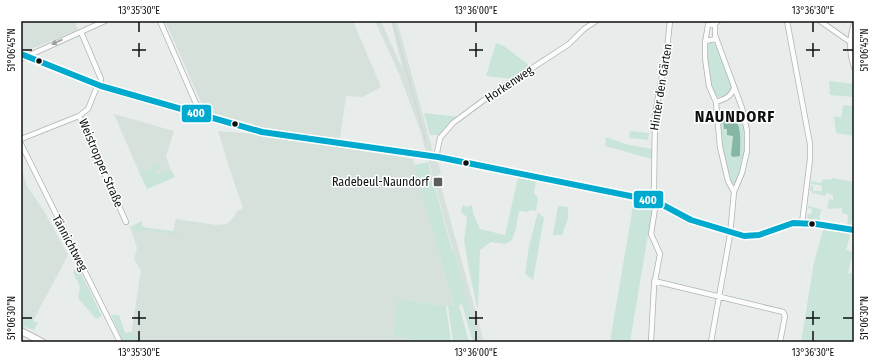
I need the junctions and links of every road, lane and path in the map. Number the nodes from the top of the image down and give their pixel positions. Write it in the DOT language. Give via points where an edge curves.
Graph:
graph roads {
  1 [pos="105,21"];
  2 [pos="160,21"];
  3 [pos="596,21"];
  4 [pos="670,21"];
  5 [pos="787,21"];
  6 [pos="820,21"];
  7 [pos="716,22"];
  8 [pos="854,24"];
  9 [pos="81,32"];
  10 [pos="716,39"];
  11 [pos="705,41"];
  12 [pos="850,42"];
  13 [pos="21,54"];
  14 [pos="27,56"];
  15 [pos="21,59"];
  16 [pos="854,67"];
  17 [pos="99,85"];
  18 [pos="734,88"];
  19 [pos="728,98"];
  20 [pos="739,99"];
  21 [pos="716,102"];
  22 [pos="201,115"];
  23 [pos="79,116"];
  24 [pos="21,139"];
  25 [pos="21,144"];
  26 [pos="436,157"];
  27 [pos="734,192"];
  28 [pos="650,200"];
  29 [pos="656,202"];
  30 [pos="126,222"];
  31 [pos="802,223"];
  32 [pos="854,230"];
  33 [pos="731,232"];
  34 [pos="654,281"];
  35 [pos="720,296"];
  36 [pos="21,331"];
  37 [pos="42,342"];
  38 [pos="120,342"];
  39 [pos="651,342"];
  40 [pos="711,342"];
  41 [pos="780,342"];
  1 -- 9 [label="street"];
  2 -- 22 [label="street"];
  3 -- 26 [label="street, Horkenweg" via="569,44 453,123 440,138"];
  4 -- 28 [label="street, Hinter den Gärten" via="655,114 654,188"];
  5 -- 31 [label="street" via="810,144"];
  6 -- 12 [label="street"];
  7 -- 10 [label="street"];
  7 -- 11 [label="street" via="708,25"];
  8 -- 12 [label="street"];
  9 -- 14 [label="street, one-way"];
  9 -- 17 [label="street" via="101,79"];
  10 -- 11 [label="street"];
  10 -- 18 [label="street"];
  11 -- 21 [label="street" via="709,86"];
  12 -- 16 [label="street"];
  13 -- 14 [label="street"];
  14 -- 15 [label="street"];
  14 -- 17 [label="street"];
  17 -- 22 [label="street"];
  17 -- 23 [label="street, Weistropper Straße" via="88,109"];
  18 -- 19 [label="street"];
  18 -- 20 [label="street"];
  19 -- 20 [label="street"];
  19 -- 21 [label="street"];
  20 -- 27 [label="street" via="748,131 747,151"];
  21 -- 27 [label="street" via="720,148 728,181"];
  22 -- 26 [label="street" via="262,132"];
  23 -- 24 [label="street"];
  23 -- 30 [label="street, Weistropper Straße"];
  25 -- 38 [label="street, Tännichtweg"];
  26 -- 28 [label="street"];
  27 -- 33 [label="street"];
  28 -- 29 [label="street"];
  29 -- 33 [label="street" via="708,226"];
  29 -- 34 [label="street" via="651,234 660,254"];
  31 -- 32 [label="street"];
  31 -- 33 [label="street" via="783,225 756,236 742,236"];
  33 -- 35 [label="street"];
  34 -- 35 [label="street"];
  34 -- 39 [label="street"];
  35 -- 40 [label="street"];
  35 -- 41 [label="street" via="783,312 785,316"];
  36 -- 37 [label="main road"];
}
